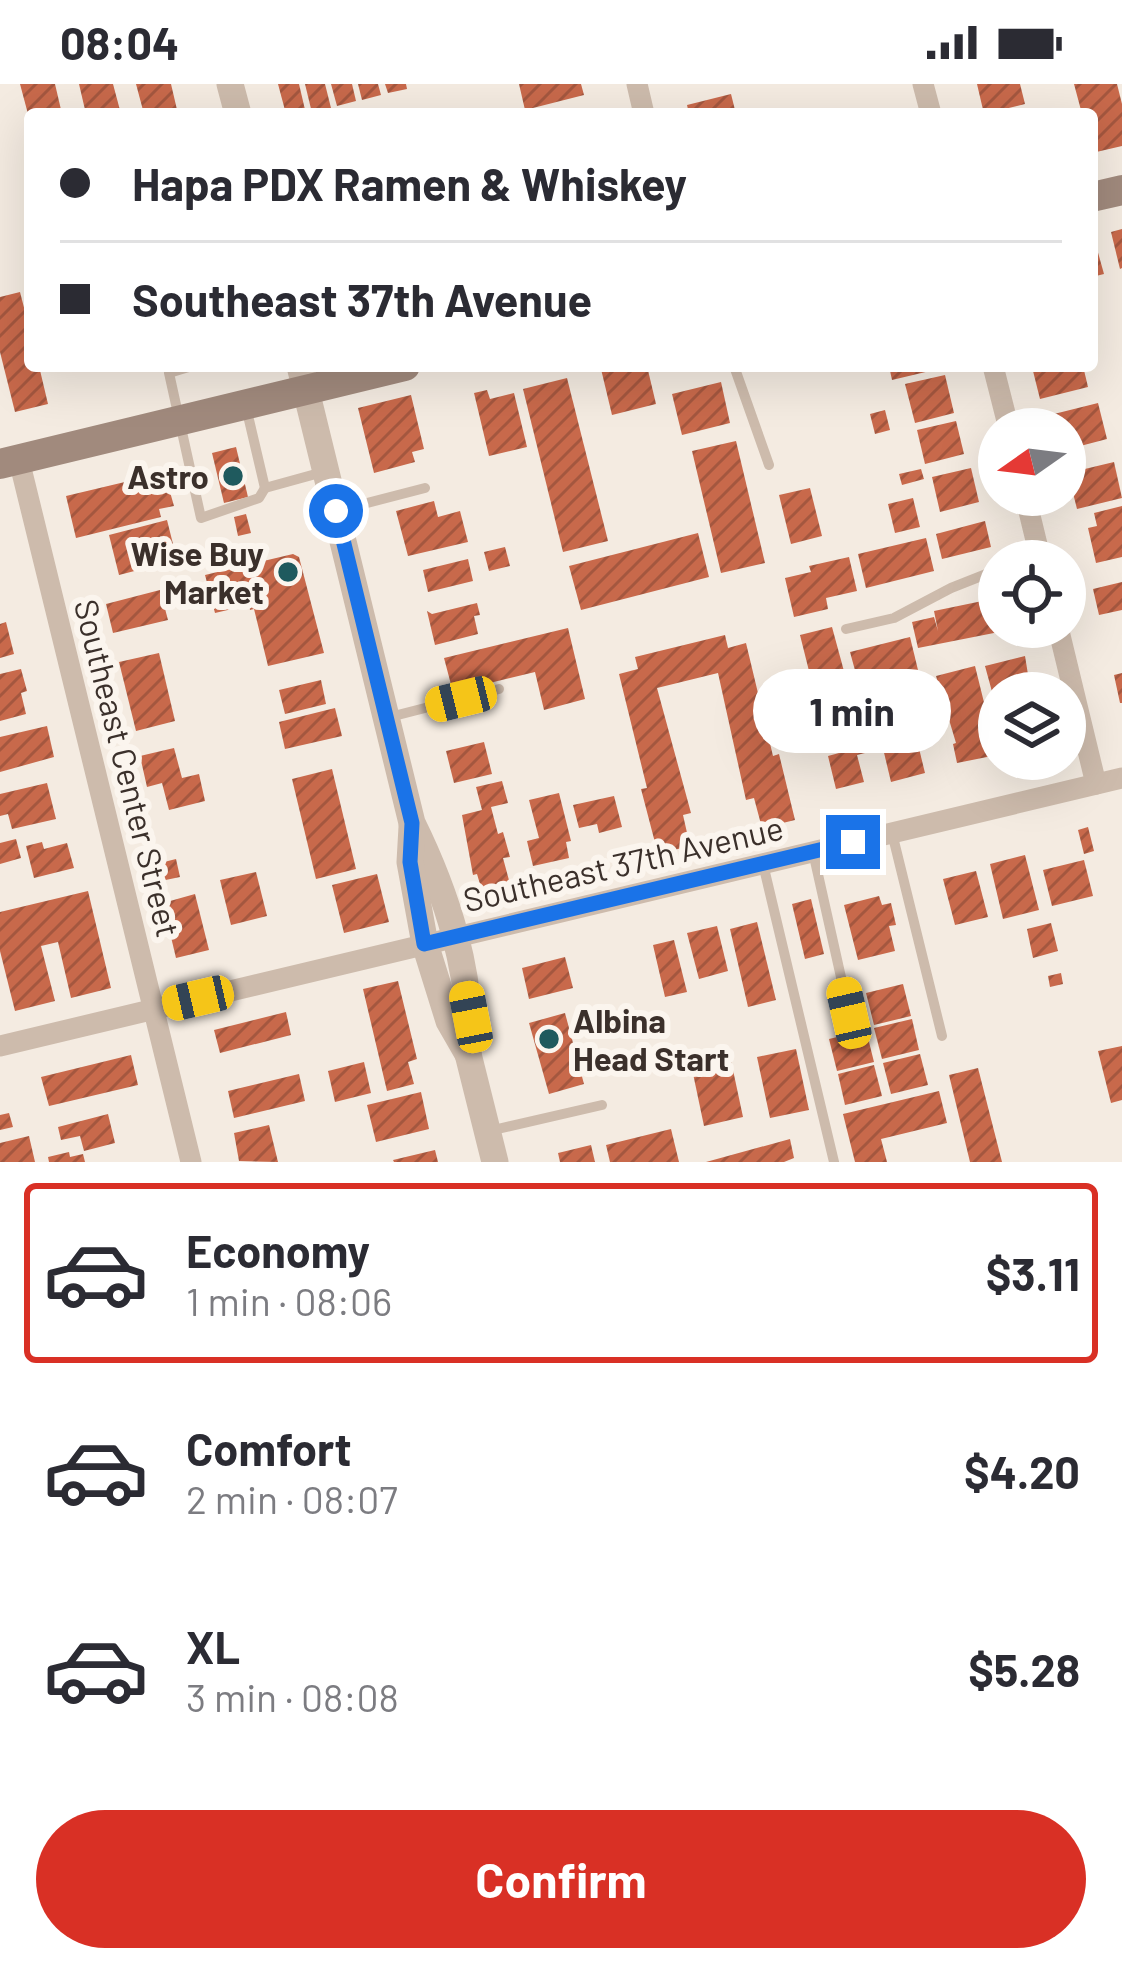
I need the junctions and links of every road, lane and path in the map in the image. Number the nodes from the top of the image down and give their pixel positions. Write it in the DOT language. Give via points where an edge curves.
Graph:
graph roads {
  1 [pos="172,372"];
  2 [pos="354,372"];
  3 [pos="736,372"];
  4 [pos="995,372"];
  5 [pos="303,378"];
  6 [pos="245,405"];
  7 [pos="1004,408"];
  8 [pos="178,421"];
  9 [pos="9,462"];
  10 [pos="769,466"];
  11 [pos="326,471"];
  12 [pos="265,488"];
  13 [pos="424,488"];
  14 [pos="336,511"];
  15 [pos="978,577"];
  16 [pos="846,629"];
  17 [pos="1063,648"];
  18 [pos="499,689"];
  19 [pos="386,718"];
  20 [pos="1122,778"];
  21 [pos="1096,784"];
  22 [pos="412,823"];
  23 [pos="892,833"];
  24 [pos="813,852"];
  25 [pos="763,864"];
  26 [pos="455,938"];
  27 [pos="424,944"];
  28 [pos="153,1008"];
  29 [pos="849,1013"];
  30 [pos="942,1036"];
  31 [pos="0,1046"];
  32 [pos="468,1054"];
  33 [pos="602,1105"];
  34 [pos="488,1132"];
  35 [pos="191,1162"];
  36 [pos="495,1162"];
  37 [pos="834,1162"];
  1 -- 8 [label="lane"];
  2 -- 5 [label="main road"];
  3 -- 10 [label="lane"];
  4 -- 7 [label="street"];
  5 -- 6 [label="main road"];
  5 -- 11 [label="street"];
  6 -- 8 [label="main road"];
  6 -- 12 [label="lane"];
  8 -- 9 [label="main road"];
  8 -- 12 [label="lane" via="201,518 259,499"];
  9 -- 28 [label="street, Southeast Center Street"];
  11 -- 12 [label="lane"];
  11 -- 14 [label="street"];
  13 -- 14 [label="lane"];
  14 -- 19 [label="street"];
  15 -- 16 [label="lane" via="894,618"];
  17 -- 21 [label="street"];
  18 -- 19 [label="lane"];
  19 -- 22 [label="street"];
  20 -- 21 [label="street, Southeast 37th Avenue"];
  21 -- 23 [label="street, Southeast 37th Avenue"];
  22 -- 26 [label="street"];
  22 -- 27 [label="street"];
  23 -- 24 [label="street, Southeast 37th Avenue"];
  23 -- 30 [label="lane"];
  24 -- 25 [label="street, Southeast 37th Avenue"];
  24 -- 29 [label="lane"];
  25 -- 26 [label="street, Southeast 37th Avenue"];
  25 -- 37 [label="lane"];
  26 -- 27 [label="street, Southeast 37th Avenue"];
  26 -- 32 [label="street" via="471,1017"];
  27 -- 28 [label="street, Southeast 37th Avenue"];
  27 -- 32 [label="street" via="448,1021"];
  28 -- 31 [label="street, Southeast 37th Avenue"];
  28 -- 35 [label="street, Southeast Center Street"];
  32 -- 34 [label="street"];
  33 -- 34 [label="lane"];
  34 -- 36 [label="street"];
}
